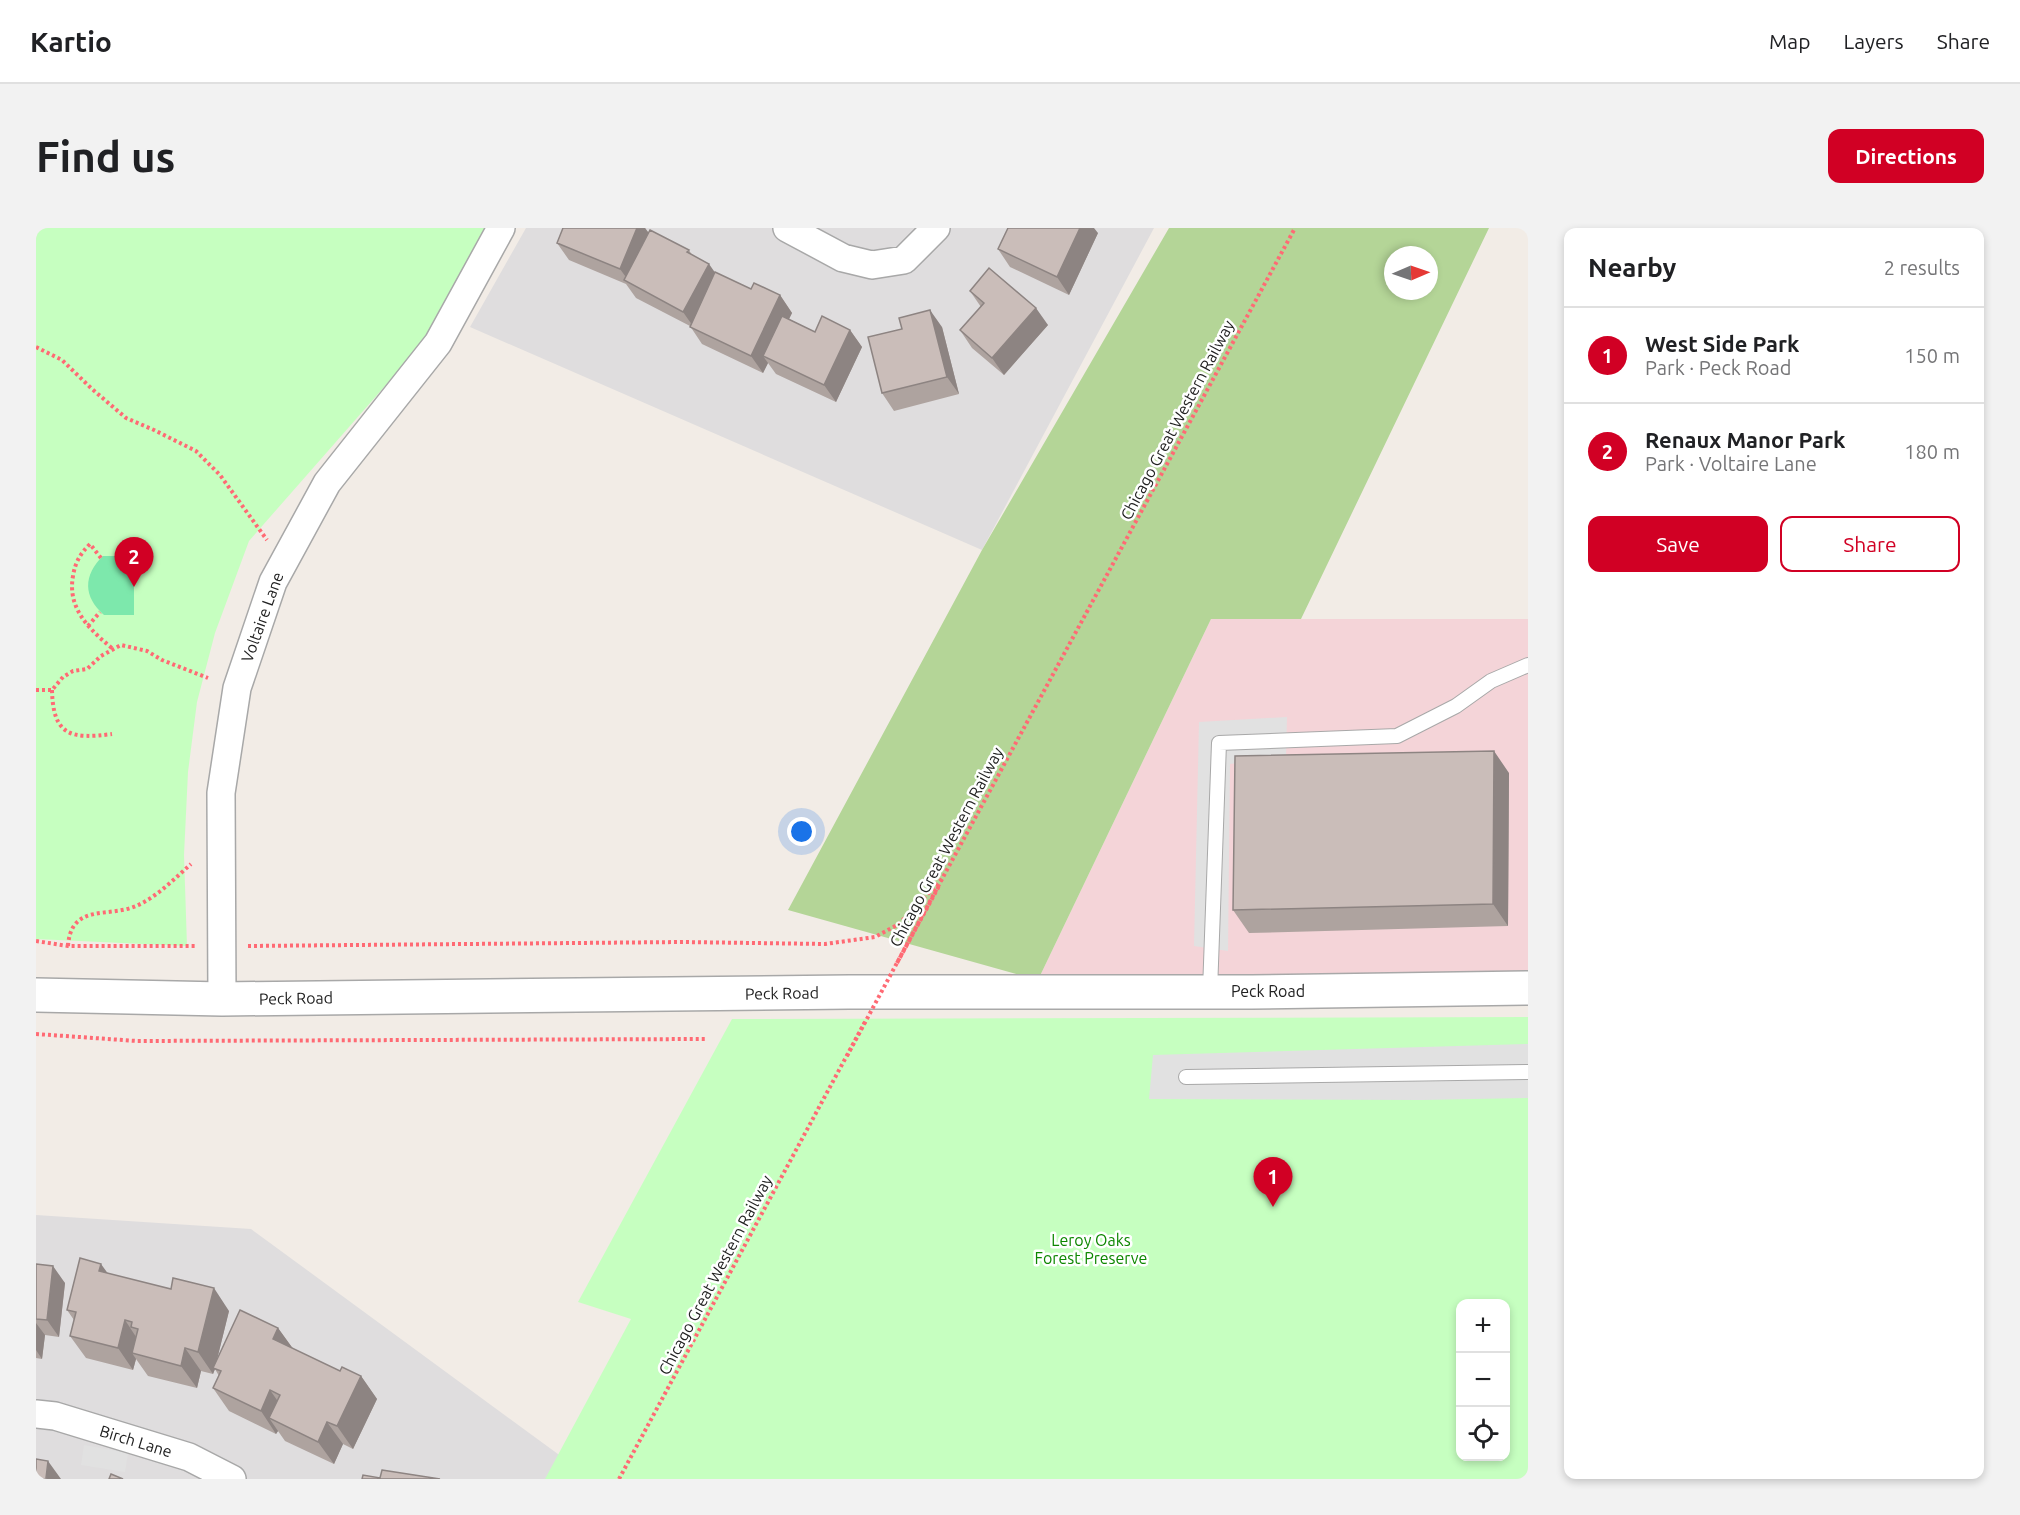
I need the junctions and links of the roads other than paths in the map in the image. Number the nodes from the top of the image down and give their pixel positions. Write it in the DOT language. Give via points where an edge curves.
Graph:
graph roads {
  1 [pos="501,228"];
  2 [pos="787,228"];
  3 [pos="936,228"];
  4 [pos="1528,665"];
  5 [pos="1528,988"];
  6 [pos="1210,992"];
  7 [pos="36,995"];
  8 [pos="222,999"];
  9 [pos="1528,1072"];
  10 [pos="1186,1077"];
  11 [pos="36,1414"];
  12 [pos="232,1479"];
  1 -- 8 [label="street, Voltaire Lane" via="438,343 327,483 273,582 237,688 221,793"];
  2 -- 3 [label="street" via="843,258 872,265 904,260"];
  4 -- 6 [label="lane" via="1491,681 1456,706 1397,736 1219,743"];
  5 -- 6 [label="street, Peck Road"];
  6 -- 8 [label="street, Peck Road"];
  7 -- 8 [label="street, Peck Road"];
  9 -- 10 [label="lane"];
  11 -- 12 [label="street, Birch Lane" via="55,1416 189,1457"];
}
